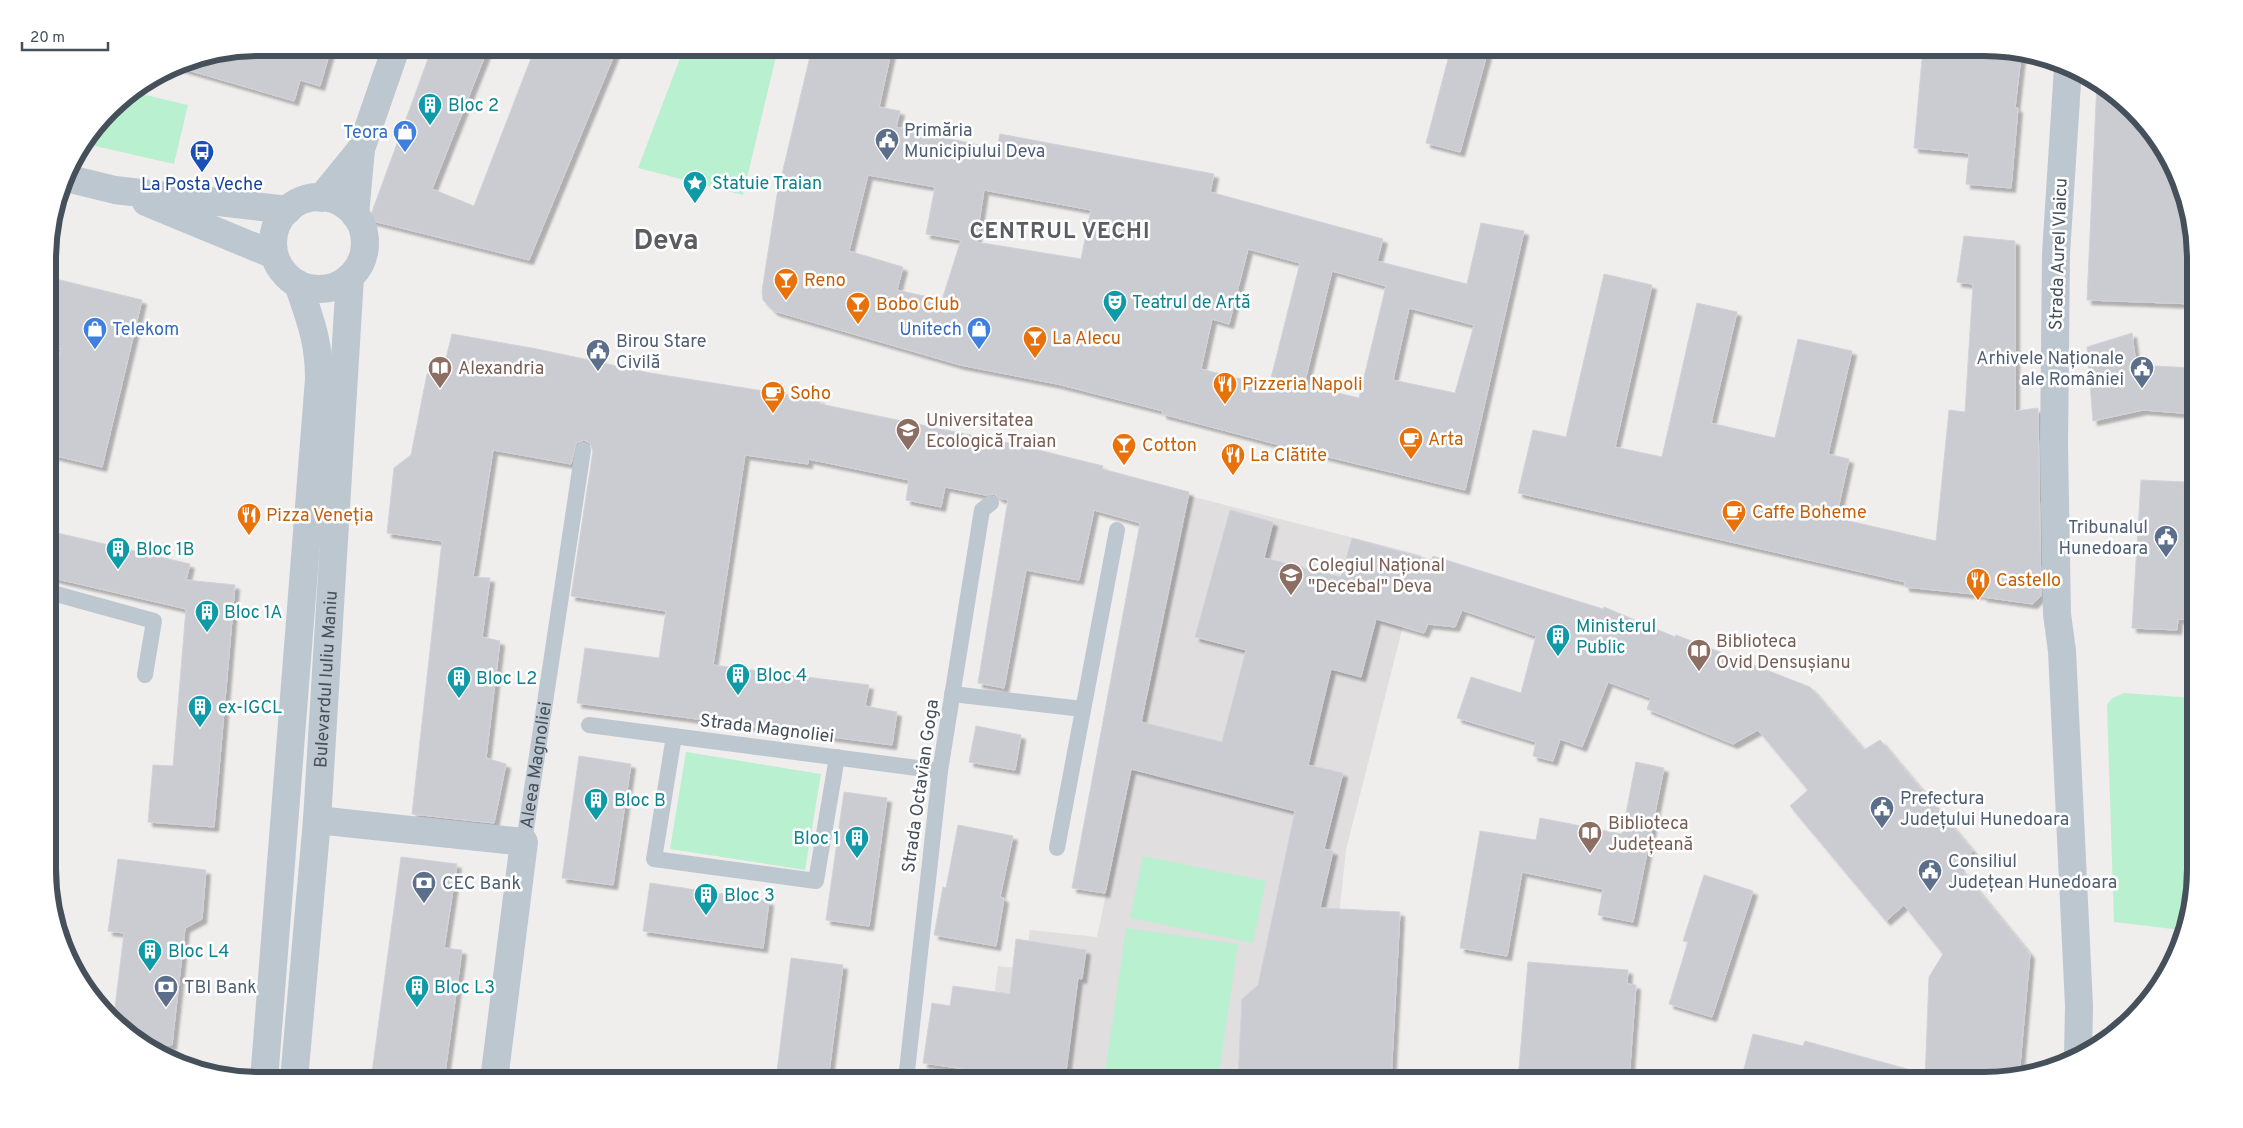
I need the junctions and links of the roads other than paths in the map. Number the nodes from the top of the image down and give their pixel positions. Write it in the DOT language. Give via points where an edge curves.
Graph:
graph roads {
  1 [pos="393,56"];
  2 [pos="2068,75"];
  3 [pos="361,148"];
  4 [pos="73,180"];
  5 [pos="115,190"];
  6 [pos="321,198"];
  7 [pos="288,210"];
  8 [pos="355,215"];
  9 [pos="274,255"];
  10 [pos="350,277"];
  11 [pos="298,284"];
  12 [pos="583,450"];
  13 [pos="991,503"];
  14 [pos="1117,530"];
  15 [pos="56,594"];
  16 [pos="145,675"];
  17 [pos="952,694"];
  18 [pos="1083,709"];
  19 [pos="589,725"];
  20 [pos="674,736"];
  21 [pos="836,757"];
  22 [pos="940,771"];
  23 [pos="316,820"];
  24 [pos="524,842"];
  25 [pos="1057,848"];
  26 [pos="2078,1048"];
  27 [pos="265,1072"];
  28 [pos="295,1072"];
  29 [pos="495,1072"];
  30 [pos="907,1072"];
  1 -- 3 [label="street"];
  2 -- 26 [label="street, Strada Aurel Vlaicu" via="2056,254 2054,435 2057,614 2062,652 2079,1006"];
  3 -- 6 [label="street"];
  3 -- 8 [label="street"];
  4 -- 5 [label="street"];
  5 -- 7 [label="street"];
  5 -- 9 [label="street"];
  6 -- 7 [label="street" via="306,199"];
  6 -- 8 [label="street" via="337,201"];
  7 -- 9 [label="street" via="275,231"];
  8 -- 10 [label="street" via="362,227 364,253"];
  9 -- 11 [label="street" via="288,277"];
  10 -- 11 [label="street" via="325,289 311,289"];
  10 -- 23 [label="street, Bulevardul Iuliu Maniu"];
  11 -- 27 [label="street, Bulevardul Iuliu Maniu" via="319,353 318,379"];
  12 -- 24 [label="lane, Aleea Magnoliei"];
  13 -- 17 [label="lane, Strada Octavian Goga" via="982,510"];
  14 -- 18 [label="lane"];
  15 -- 16 [label="lane" via="154,621"];
  17 -- 18 [label="lane"];
  17 -- 22 [label="lane, Strada Octavian Goga"];
  18 -- 25 [label="lane"];
  19 -- 20 [label="lane, Strada Magnoliei"];
  20 -- 21 [label="lane, Strada Magnoliei"];
  20 -- 21 [label="lane" via="654,858 816,881"];
  21 -- 22 [label="lane, Strada Magnoliei"];
  22 -- 30 [label="lane, Strada Octavian Goga"];
  23 -- 24 [label="street"];
  23 -- 28 [label="street, Bulevardul Iuliu Maniu"];
  24 -- 29 [label="street, Aleea Magnoliei"];
}
